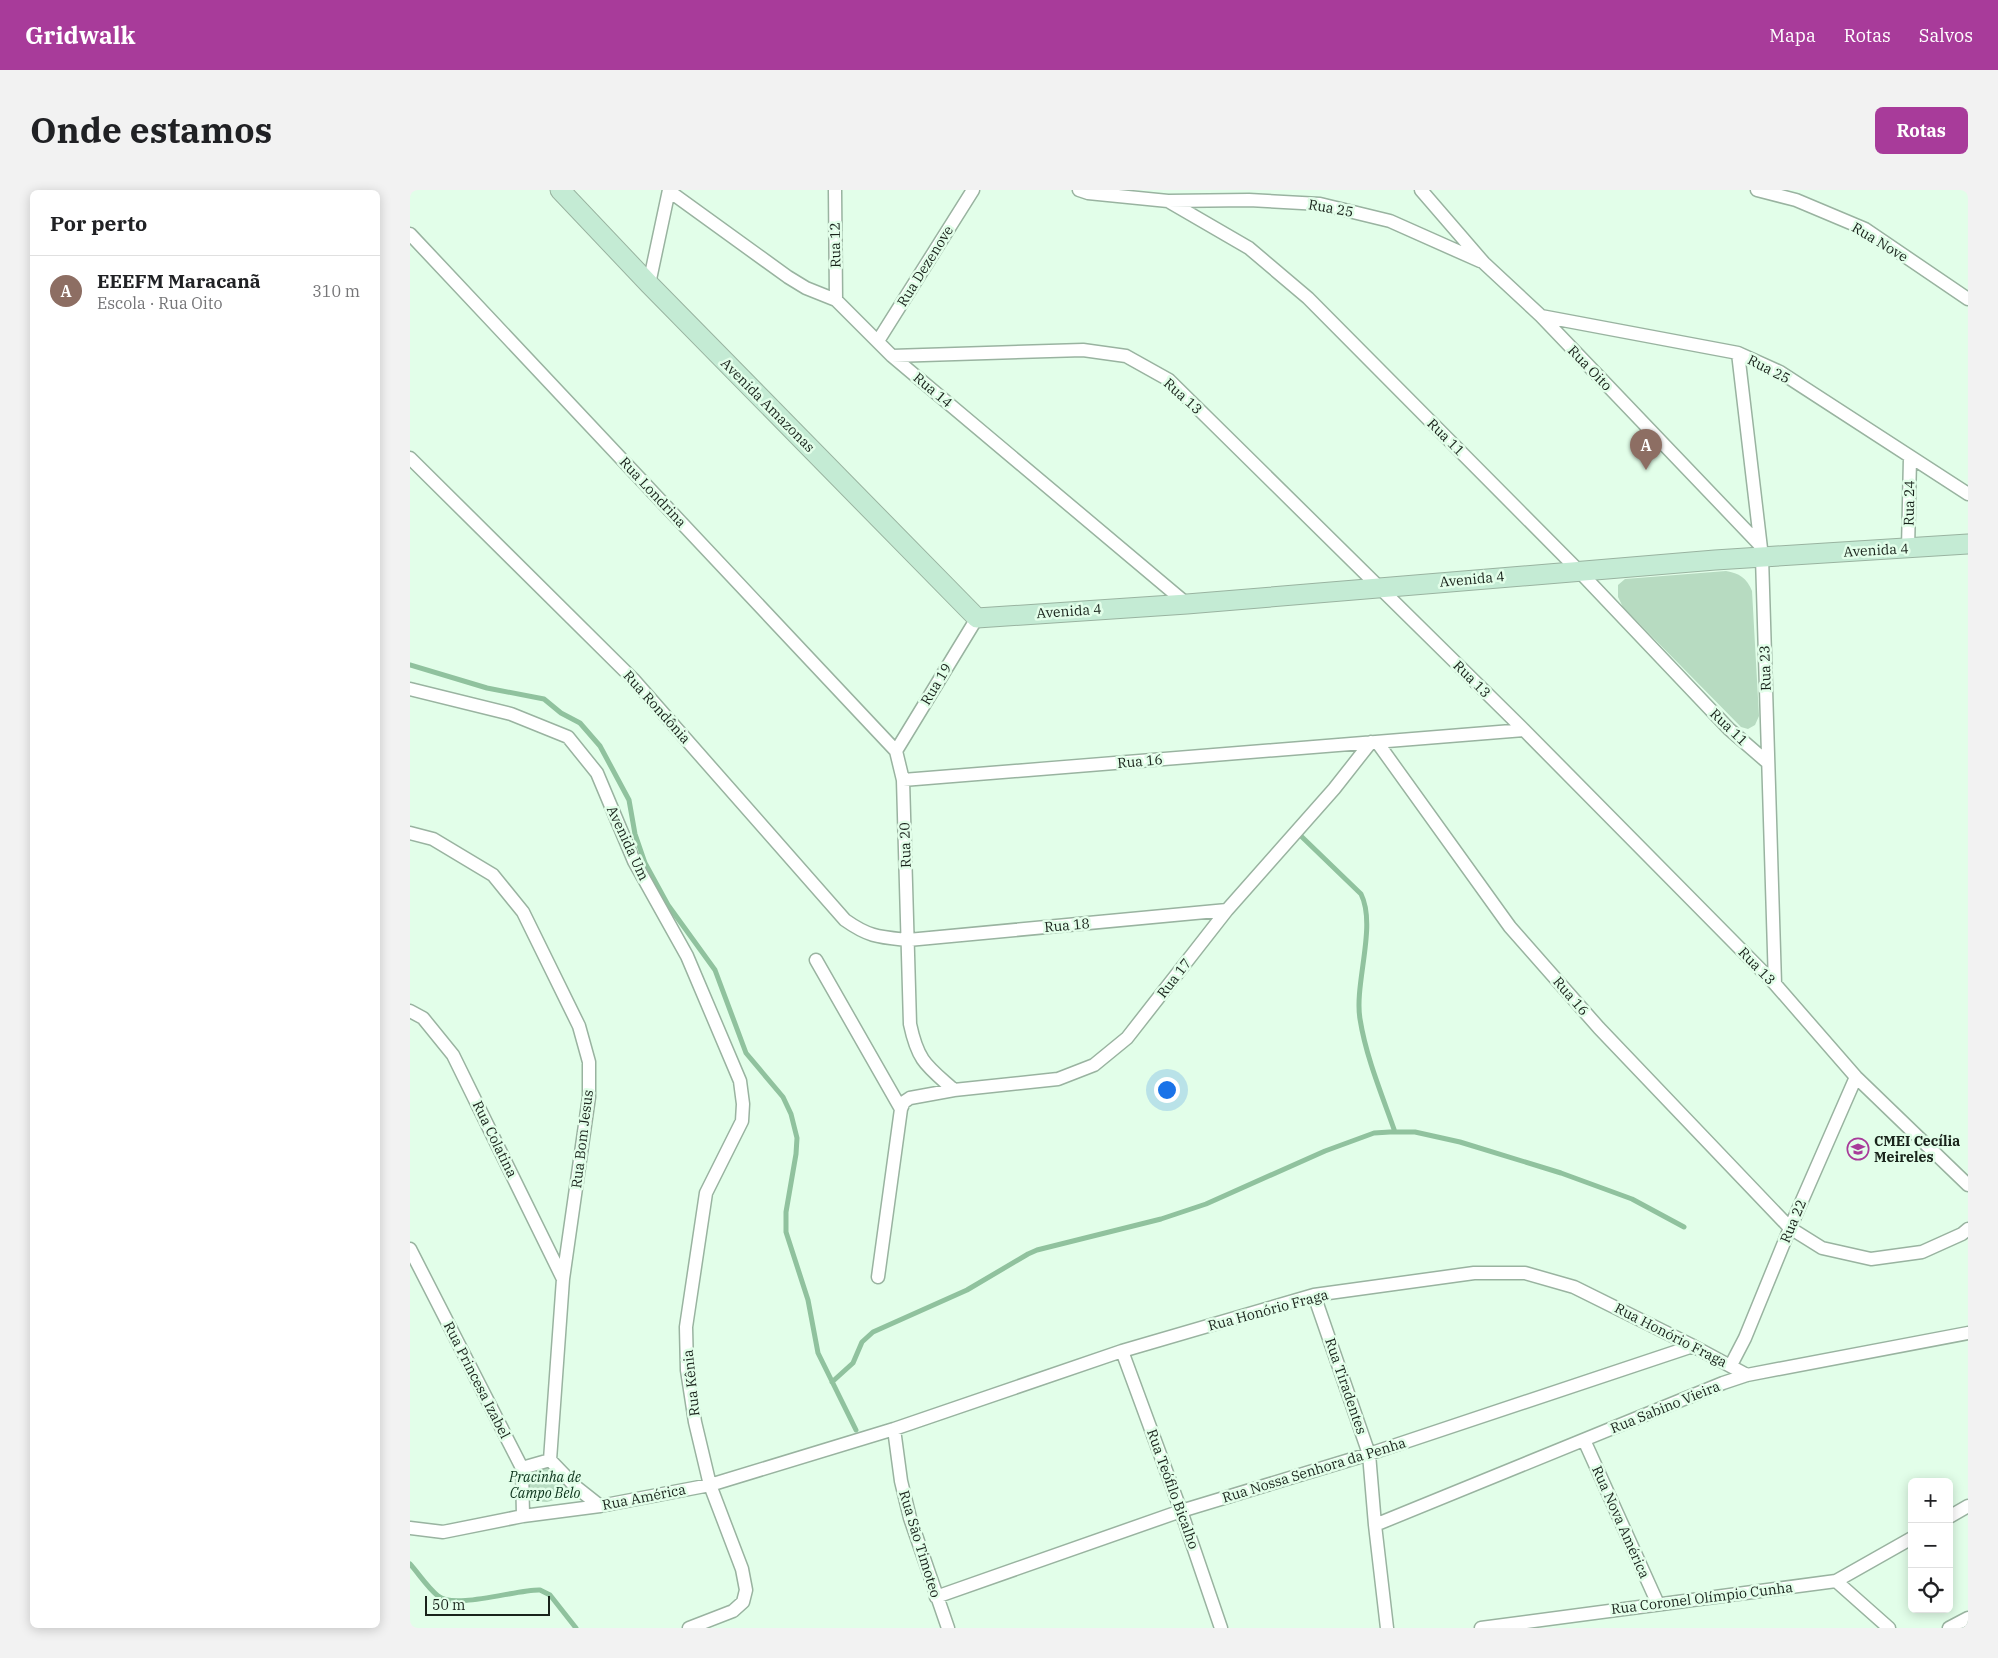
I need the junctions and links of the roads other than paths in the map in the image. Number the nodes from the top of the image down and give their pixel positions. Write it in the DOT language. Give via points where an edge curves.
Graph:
graph roads {
  1 [pos="560,190"];
  2 [pos="669,190"];
  3 [pos="835,190"];
  4 [pos="973,190"];
  5 [pos="1079,190"];
  6 [pos="1421,190"];
  7 [pos="1757,190"];
  8 [pos="1168,201"];
  9 [pos="410,234"];
  10 [pos="1484,263"];
  11 [pos="649,284"];
  12 [pos="1968,299"];
  13 [pos="836,300"];
  14 [pos="1541,316"];
  15 [pos="878,341"];
  16 [pos="1738,353"];
  17 [pos="892,356"];
  18 [pos="410,458"];
  19 [pos="1910,458"];
  20 [pos="1968,494"];
  21 [pos="1968,544"];
  22 [pos="1908,549"];
  23 [pos="1761,551"];
  24 [pos="1578,570"];
  25 [pos="1379,587"];
  26 [pos="1187,604"];
  27 [pos="977,618"];
  28 [pos="410,689"];
  29 [pos="1524,730"];
  30 [pos="1374,742"];
  31 [pos="896,751"];
  32 [pos="1767,762"];
  33 [pos="903,780"];
  34 [pos="410,833"];
  35 [pos="1227,910"];
  36 [pos="908,940"];
  37 [pos="816,960"];
  38 [pos="1775,984"];
  39 [pos="410,1010"];
  40 [pos="1856,1077"];
  41 [pos="954,1090"];
  42 [pos="743,1104"];
  43 [pos="901,1109"];
  44 [pos="1968,1185"];
  45 [pos="1790,1228"];
  46 [pos="1968,1229"];
  47 [pos="410,1248"];
  48 [pos="878,1277"];
  49 [pos="563,1280"];
  50 [pos="1314,1295"];
  51 [pos="1968,1333"];
  52 [pos="1693,1346"];
  53 [pos="1122,1351"];
  54 [pos="1731,1366"];
  55 [pos="1747,1375"];
  56 [pos="894,1429"];
  57 [pos="1584,1440"];
  58 [pos="844,1445"];
  59 [pos="1369,1454"];
  60 [pos="550,1460"];
  61 [pos="522,1468"];
  62 [pos="710,1485"];
  63 [pos="600,1506"];
  64 [pos="1968,1506"];
  65 [pos="1181,1511"];
  66 [pos="1953,1515"];
  67 [pos="523,1516"];
  68 [pos="1375,1525"];
  69 [pos="410,1528"];
  70 [pos="1908,1540"];
  71 [pos="1836,1581"];
  72 [pos="936,1597"];
  73 [pos="1658,1604"];
  74 [pos="1968,1618"];
  75 [pos="689,1628"];
  76 [pos="948,1628"];
  77 [pos="1221,1628"];
  78 [pos="1387,1628"];
  79 [pos="1481,1628"];
  80 [pos="1889,1628"];
  81 [pos="1949,1628"];
  1 -- 11 [label="street, Avenida Amazonas"];
  2 -- 11 [label="street"];
  2 -- 13 [label="street, Rua 14" via="788,277"];
  3 -- 13 [label="street, Rua 12"];
  4 -- 15 [label="street, Rua Dezenove"];
  5 -- 8 [label="street, Rua 11"];
  6 -- 10 [label="street, Rua Oito"];
  7 -- 12 [label="street, Rua Nove" via="1796,200 1865,229"];
  8 -- 10 [label="street, Rua 25" via="1249,200 1320,204 1390,221"];
  8 -- 24 [label="street, Rua 11" via="1248,248 1308,298"];
  9 -- 31 [label="street, Rua Londrina"];
  10 -- 14 [label="street, Rua Oito"];
  11 -- 27 [label="street, Avenida Amazonas"];
  13 -- 15 [label="street, Rua 14"];
  14 -- 16 [label="street, Rua 25"];
  14 -- 23 [label="street, Rua Oito"];
  15 -- 17 [label="street, Rua 14"];
  16 -- 19 [label="street, Rua 25" via="1780,372"];
  16 -- 23 [label="street, Rua 23"];
  17 -- 25 [label="street, Rua 13" via="1083,350 1126,356 1169,380"];
  17 -- 26 [label="street, Rua 14"];
  18 -- 36 [label="street, Rua Rondônia" via="633,679 845,920 862,932 880,938"];
  19 -- 20 [label="street, Rua 25"];
  19 -- 22 [label="street, Rua 24"];
  21 -- 22 [label="street, Avenida 4"];
  22 -- 23 [label="street, Avenida 4"];
  23 -- 24 [label="street, Avenida 4"];
  23 -- 32 [label="street, Rua 23"];
  24 -- 25 [label="street, Avenida 4"];
  24 -- 32 [label="street, Rua 11" via="1729,729"];
  25 -- 26 [label="street, Avenida 4"];
  25 -- 29 [label="street, Rua 13"];
  26 -- 27 [label="street, Avenida 4"];
  27 -- 31 [label="street, Rua 19"];
  28 -- 42 [label="street, Avenida Um" via="511,714 568,737 597,773 634,861 687,956 740,1081"];
  29 -- 30 [label="street, Rua 16"];
  29 -- 38 [label="street, Rua 13"];
  30 -- 33 [label="street, Rua 16"];
  30 -- 35 [label="street, Rua 17"];
  30 -- 45 [label="street, Rua 16" via="1510,927 1599,1028"];
  31 -- 33 [label="street, Rua 20"];
  32 -- 38 [label="street, Rua 23"];
  33 -- 36 [label="street, Rua 20"];
  34 -- 49 [label="street, Rua Bom Jesus" via="433,839 493,875 523,912 579,1026 589,1062 589,1097"];
  35 -- 36 [label="street, Rua 18"];
  35 -- 41 [label="street, Rua 17" via="1127,1038 1094,1065 1058,1079"];
  36 -- 41 [label="street, Rua 20" via="910,1024 914,1046 924,1063"];
  37 -- 43 [label="street"];
  38 -- 40 [label="street, Rua 13"];
  39 -- 49 [label="street, Rua Colatina" via="423,1018 454,1055"];
  40 -- 44 [label="street, Rua 13"];
  40 -- 45 [label="street, Rua 22"];
  41 -- 43 [label="street, Rua 17" via="910,1098"];
  42 -- 62 [label="street, Rua Kênia" via="742,1121 706,1193 686,1327 687,1370"];
  43 -- 48 [label="street"];
  45 -- 46 [label="street, Rua 16" via="1822,1248 1872,1258 1922,1252"];
  45 -- 54 [label="street, Rua 22"];
  47 -- 61 [label="street, Rua Princesa Izabel"];
  49 -- 60 [label="street, Rua Bom Jesus"];
  50 -- 52 [label="street, Rua Honório Fraga" via="1474,1273 1525,1273 1574,1287"];
  50 -- 53 [label="street, Rua Honório Fraga"];
  50 -- 59 [label="street, Rua Tiradentes"];
  51 -- 55 [label="street, Rua Sabino Vieira"];
  52 -- 54 [label="street, Rua Honório Fraga"];
  52 -- 59 [label="street, Rua Nossa Senhora da Penha"];
  53 -- 56 [label="street, Rua Honório Fraga"];
  53 -- 65 [label="street, Rua Teófilo Bicalho"];
  54 -- 55 [label="street, Rua Honório Fraga"];
  55 -- 57 [label="street, Rua Sabino Vieira"];
  56 -- 58 [label="street, Rua Honório Fraga"];
  56 -- 72 [label="street, Rua São Timoteo" via="910,1518"];
  57 -- 68 [label="street, Rua Sabino Vieira"];
  57 -- 73 [label="street, Rua Nova América"];
  58 -- 62 [label="street, Rua América"];
  59 -- 65 [label="street, Rua Nossa Senhora da Penha"];
  59 -- 68 [label="street, Rua Tiradentes"];
  60 -- 61 [label="street"];
  60 -- 63 [label="street"];
  61 -- 67 [label="street, Rua Princesa Izabel"];
  62 -- 63 [label="street, Rua América"];
  62 -- 75 [label="street, Rua Kênia" via="742,1569 746,1590 743,1602 733,1611"];
  63 -- 67 [label="street, Rua América"];
  64 -- 66 [label="street"];
  65 -- 72 [label="street, Rua Nossa Senhora da Penha"];
  65 -- 77 [label="street, Rua Teófilo Bicalho"];
  67 -- 69 [label="street, Rua América" via="443,1532"];
  68 -- 78 [label="street, Rua Tiradentes"];
  70 -- 71 [label="street, Rua Coronel Olímpio Cunha"];
  71 -- 73 [label="street, Rua Coronel Olímpio Cunha"];
  71 -- 80 [label="street"];
  72 -- 76 [label="street, Rua São Timoteo"];
  73 -- 79 [label="street, Rua Coronel Olímpio Cunha"];
  74 -- 81 [label="street"];
}
